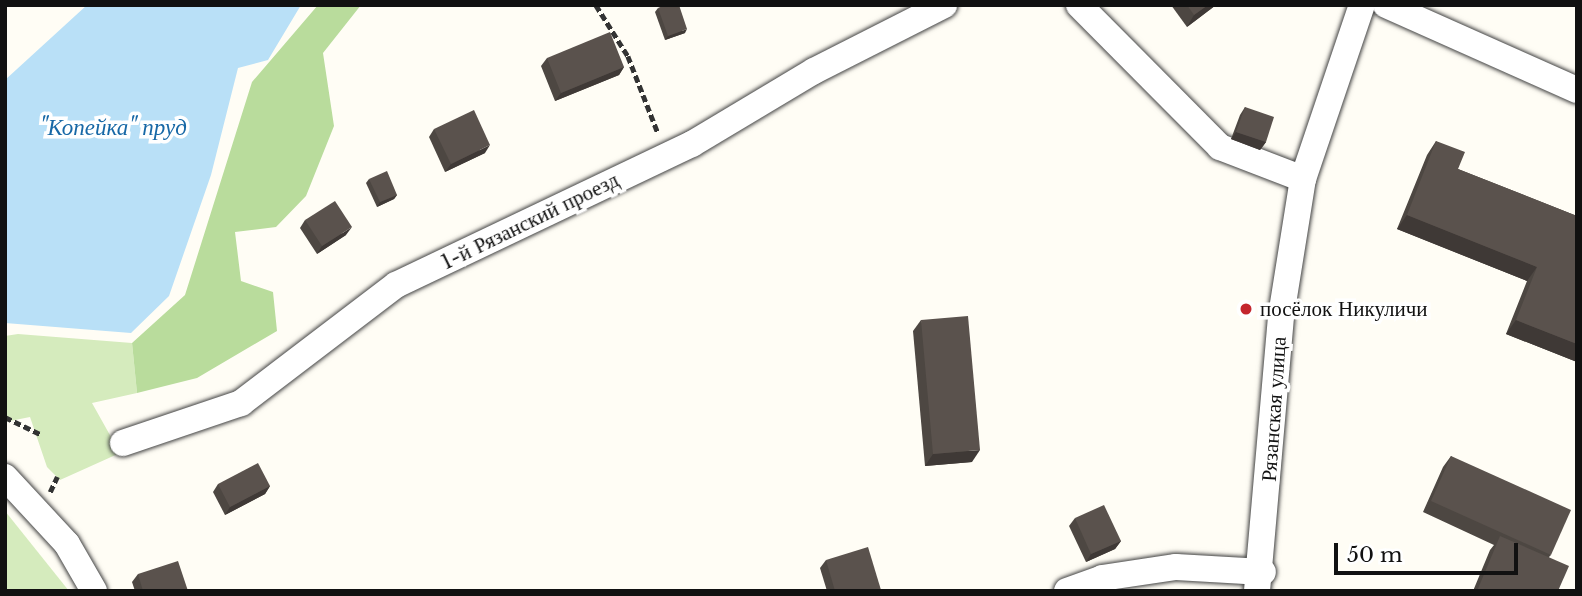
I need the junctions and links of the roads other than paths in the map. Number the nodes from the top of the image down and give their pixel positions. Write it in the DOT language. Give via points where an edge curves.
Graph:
graph roads {
  1 [pos="944,5"];
  2 [pos="1079,5"];
  3 [pos="1362,5"];
  4 [pos="1385,5"];
  5 [pos="1577,90"];
  6 [pos="1303,179"];
  7 [pos="123,443"];
  8 [pos="5,477"];
  9 [pos="1260,581"];
  10 [pos="94,591"];
  11 [pos="1067,591"];
  1 -- 7 [label="street, 1-й Рязанский проезд" via="667,156 396,285 241,403"];
  2 -- 6 [label="street" via="1220,147"];
  3 -- 6 [label="street, Рязанская улица"];
  4 -- 5 [label="street"];
  6 -- 9 [label="street, Рязанская улица" via="1281,316"];
  8 -- 10 [label="street" via="67,544"];
  9 -- 11 [label="street, Рязанская улица" via="1176,567 1102,578"];
}
